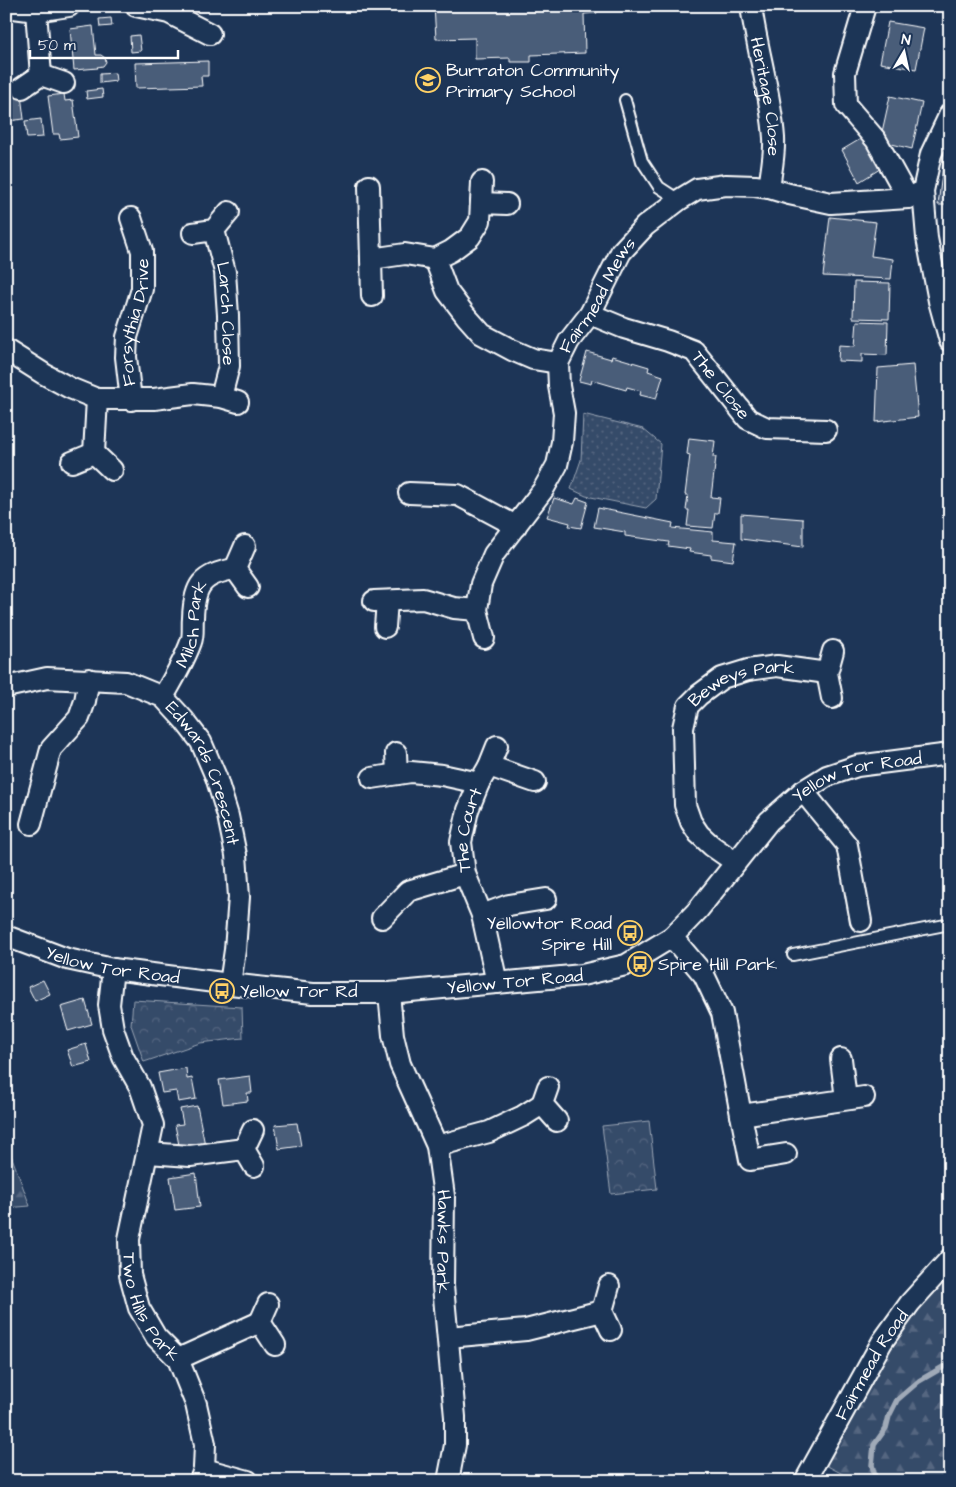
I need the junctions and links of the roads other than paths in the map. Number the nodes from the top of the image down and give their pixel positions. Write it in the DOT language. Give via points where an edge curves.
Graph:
graph roads {
  1 [pos="69,6"];
  2 [pos="136,6"];
  3 [pos="751,6"];
  4 [pos="865,6"];
  5 [pos="6,7"];
  6 [pos="171,10"];
  7 [pos="36,11"];
  8 [pos="210,34"];
  9 [pos="41,75"];
  10 [pos="64,84"];
  11 [pos="22,88"];
  12 [pos="625,100"];
  13 [pos="950,114"];
  14 [pos="482,182"];
  15 [pos="369,186"];
  16 [pos="770,188"];
  17 [pos="916,195"];
  18 [pos="679,200"];
  19 [pos="481,203"];
  20 [pos="507,204"];
  21 [pos="229,212"];
  22 [pos="131,218"];
  23 [pos="214,230"];
  24 [pos="193,233"];
  25 [pos="371,258"];
  26 [pos="435,259"];
  27 [pos="372,296"];
  28 [pos="590,314"];
  29 [pos="950,341"];
  30 [pos="6,350"];
  31 [pos="558,363"];
  32 [pos="98,399"];
  33 [pos="130,400"];
  34 [pos="826,430"];
  35 [pos="94,453"];
  36 [pos="72,462"];
  37 [pos="112,470"];
  38 [pos="409,493"];
  39 [pos="516,526"];
  40 [pos="245,546"];
  41 [pos="235,569"];
  42 [pos="248,588"];
  43 [pos="477,610"];
  44 [pos="385,627"];
  45 [pos="484,638"];
  46 [pos="833,651"];
  47 [pos="827,673"];
  48 [pos="89,679"];
  49 [pos="6,687"];
  50 [pos="163,697"];
  51 [pos="832,698"];
  52 [pos="497,746"];
  53 [pos="396,753"];
  54 [pos="950,754"];
  55 [pos="489,766"];
  56 [pos="397,774"];
  57 [pos="372,778"];
  58 [pos="535,782"];
  59 [pos="479,783"];
  60 [pos="803,791"];
  61 [pos="32,824"];
  62 [pos="735,862"];
  63 [pos="465,874"];
  64 [pos="546,899"];
  65 [pos="482,915"];
  66 [pos="382,918"];
  67 [pos="861,921"];
  68 [pos="950,924"];
  69 [pos="6,936"];
  70 [pos="672,937"];
  71 [pos="793,955"];
  72 [pos="113,968"];
  73 [pos="497,983"];
  74 [pos="230,984"];
  75 [pos="389,993"];
  76 [pos="841,1059"];
  77 [pos="741,1115"];
  78 [pos="557,1121"];
  79 [pos="253,1130"];
  80 [pos="437,1146"];
  81 [pos="148,1153"];
  82 [pos="786,1154"];
  83 [pos="950,1259"];
  84 [pos="609,1286"];
  85 [pos="602,1311"];
  86 [pos="611,1330"];
  87 [pos="448,1337"];
  88 [pos="275,1345"];
  89 [pos="178,1359"];
  90 [pos="202,1475"];
  91 [pos="248,1481"];
  92 [pos="448,1481"];
  93 [pos="805,1481"];
  1 -- 7 [label="street"];
  2 -- 6 [label="street"];
  3 -- 16 [label="street, Heritage Close" via="772,116 774,141"];
  4 -- 17 [label="street" via="845,73 846,104"];
  5 -- 7 [label="street"];
  6 -- 8 [label="street"];
  7 -- 9 [label="street"];
  9 -- 10 [label="street"];
  9 -- 11 [label="street"];
  12 -- 18 [label="lane" via="642,161 659,187"];
  13 -- 17 [label="street"];
  14 -- 19 [label="street"];
  15 -- 25 [label="street"];
  16 -- 17 [label="street, Fairmead Mews" via="832,203"];
  16 -- 18 [label="street, Fairmead Mews" via="726,185 697,189"];
  17 -- 29 [label="street"];
  18 -- 28 [label="street, Fairmead Mews" via="645,226 621,252"];
  19 -- 20 [label="street"];
  19 -- 26 [label="street" via="480,221 470,238"];
  21 -- 23 [label="street"];
  22 -- 33 [label="street, Forsythia Drive" via="142,250 142,289 128,337 126,357"];
  23 -- 24 [label="street"];
  23 -- 33 [label="street, Larch Close" via="226,272 230,399 194,394"];
  25 -- 26 [label="street" via="405,254"];
  25 -- 27 [label="street"];
  26 -- 31 [label="street" via="447,291 482,334 534,359"];
  28 -- 31 [label="street, Fairmead Mews" via="569,341"];
  28 -- 34 [label="street, The Close" via="694,351 748,419 767,428"];
  30 -- 32 [label="street" via="61,384"];
  31 -- 39 [label="street, Fairmead Mews" via="564,413 557,465"];
  32 -- 33 [label="street"];
  32 -- 35 [label="street"];
  35 -- 36 [label="street"];
  35 -- 37 [label="street"];
  38 -- 39 [label="street" via="458,495"];
  39 -- 43 [label="street, Fairmead Mews" via="494,554 481,584"];
  40 -- 41 [label="street"];
  41 -- 42 [label="street"];
  41 -- 50 [label="street, Milch Park" via="220,571 204,579 195,594 192,639"];
  43 -- 44 [label="street" via="454,608 423,599 380,601"];
  43 -- 45 [label="street, Fairmead Mews"];
  46 -- 47 [label="street, Beweys Park"];
  47 -- 51 [label="street, Beweys Park"];
  47 -- 62 [label="street, Beweys Park" via="777,666 748,670 722,678 688,706 683,728 688,814 699,834"];
  48 -- 49 [label="street, Edwards Crescent" via="47,678"];
  48 -- 50 [label="street, Edwards Crescent" via="126,682"];
  48 -- 61 [label="street" via="79,718 51,749"];
  50 -- 74 [label="street, Edwards Crescent" via="201,742 228,816 236,855 239,897"];
  52 -- 55 [label="street, The Court"];
  53 -- 56 [label="street"];
  54 -- 60 [label="street, Yellow Tor Road" via="857,766 827,776"];
  55 -- 58 [label="street, The Court"];
  55 -- 59 [label="street, The Court"];
  56 -- 57 [label="street"];
  56 -- 59 [label="street" via="442,775"];
  59 -- 63 [label="street, The Court" via="468,810 461,842"];
  60 -- 62 [label="street, Yellow Tor Road" via="769,821"];
  60 -- 67 [label="street" via="847,845"];
  62 -- 70 [label="street, Yellow Tor Road" via="698,910"];
  63 -- 65 [label="street, The Court"];
  63 -- 66 [label="street" via="408,891"];
  64 -- 65 [label="street" via="509,905"];
  65 -- 73 [label="street, The Court"];
  68 -- 71 [label="lane"];
  69 -- 72 [label="street, Yellow Tor Road" via="67,959"];
  70 -- 73 [label="street, Yellow Tor Road" via="626,965 582,975"];
  70 -- 77 [label="street" via="704,975 722,1013"];
  72 -- 74 [label="street, Yellow Tor Road"];
  72 -- 81 [label="street, Two Hills Park" via="109,1005 113,1029 140,1087 153,1125"];
  73 -- 75 [label="street, Yellow Tor Road"];
  74 -- 75 [label="street, Yellow Tor Road" via="313,993"];
  75 -- 80 [label="street, Hawks Park" via="400,1064"];
  76 -- 77 [label="street" via="855,1098"];
  77 -- 82 [label="street" via="750,1160"];
  78 -- 80 [label="street" via="545,1096 523,1116 490,1132"];
  79 -- 81 [label="street" via="249,1157"];
  80 -- 87 [label="street, Hawks Park" via="444,1196 442,1286"];
  81 -- 89 [label="street, Two Hills Park" via="129,1239 130,1275 139,1308 156,1337"];
  83 -- 93 [label="street, Fairmead Road" via="882,1342"];
  84 -- 85 [label="street"];
  85 -- 86 [label="street"];
  85 -- 87 [label="street" via="526,1330"];
  87 -- 92 [label="street, Hawks Park" via="455,1417 455,1445"];
  88 -- 89 [label="street" via="264,1313"];
  89 -- 90 [label="street, Two Hills Park" via="196,1404 205,1444"];
  90 -- 91 [label="street"];
}
